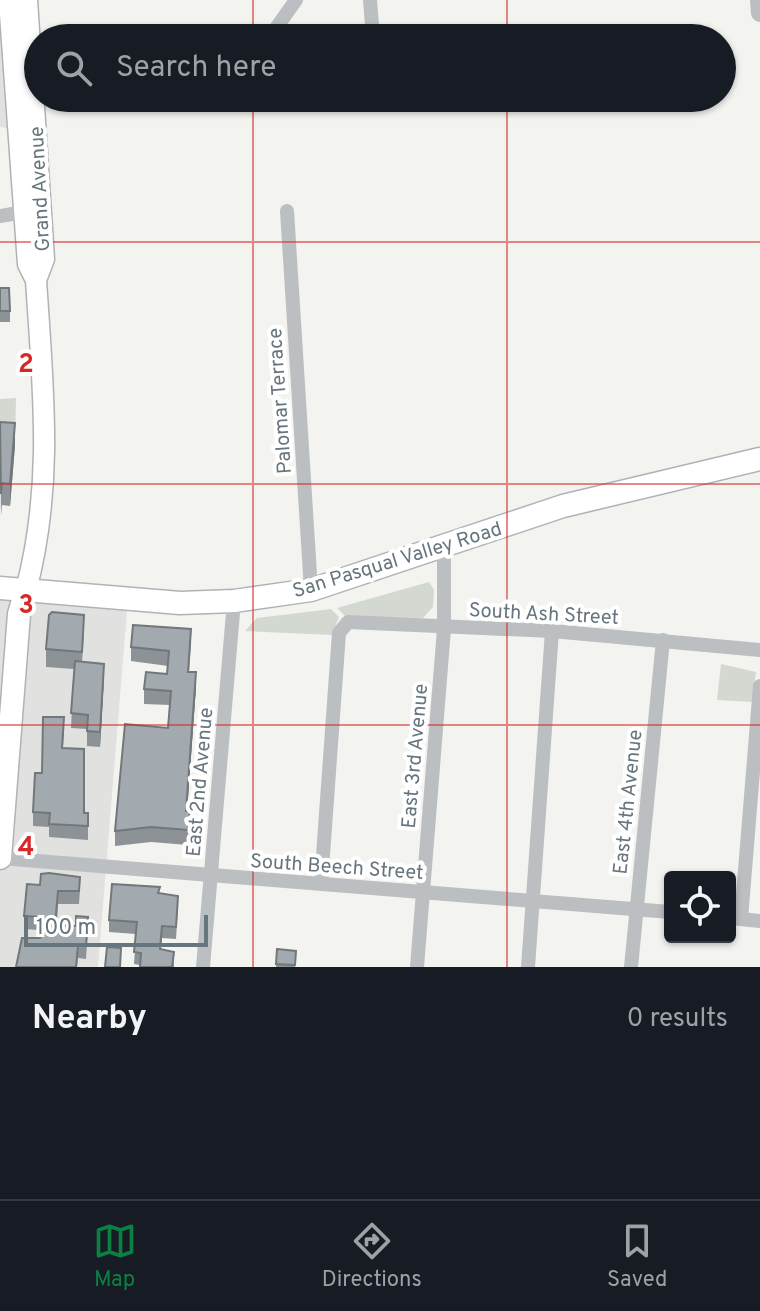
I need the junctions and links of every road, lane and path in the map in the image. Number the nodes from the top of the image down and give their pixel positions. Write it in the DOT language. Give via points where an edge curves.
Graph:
graph roads {
  1 [pos="9,0"];
  2 [pos="27,0"];
  3 [pos="296,0"];
  4 [pos="370,0"];
  5 [pos="759,0"];
  6 [pos="760,13"];
  7 [pos="31,24"];
  8 [pos="281,24"];
  9 [pos="372,24"];
  10 [pos="37,112"];
  11 [pos="287,211"];
  12 [pos="24,212"];
  13 [pos="0,216"];
  14 [pos="36,280"];
  15 [pos="760,459"];
  16 [pos="444,548"];
  17 [pos="0,588"];
  18 [pos="26,590"];
  19 [pos="311,590"];
  20 [pos="234,601"];
  21 [pos="444,629"];
  22 [pos="552,631"];
  23 [pos="663,640"];
  24 [pos="756,650"];
  25 [pos="760,686"];
  26 [pos="0,858"];
  27 [pos="211,876"];
  28 [pos="321,883"];
  29 [pos="423,892"];
  30 [pos="534,901"];
  31 [pos="636,909"];
  32 [pos="664,911"];
  33 [pos="736,918"];
  34 [pos="760,921"];
  35 [pos="203,967"];
  36 [pos="417,967"];
  37 [pos="528,967"];
  38 [pos="631,967"];
  1 -- 12 [label="main road, Grand Avenue"];
  2 -- 7 [label="main road, Grand Avenue"];
  3 -- 8 [label="street"];
  4 -- 9 [label="street"];
  5 -- 6 [label="street"];
  10 -- 14 [label="main road, Grand Avenue" via="44,259"];
  11 -- 19 [label="street, Palomar Terrace"];
  12 -- 13 [label="street"];
  12 -- 14 [label="main road, Grand Avenue" via="28,264"];
  14 -- 18 [label="main road, Grand Avenue" via="47,458"];
  15 -- 16 [label="main road, San Pasqual Valley Road" via="563,506"];
  16 -- 19 [label="main road, San Pasqual Valley Road"];
  16 -- 21 [label="street, East 3rd Avenue"];
  17 -- 18 [label="main road, San Pasqual Valley Road"];
  18 -- 20 [label="main road, San Pasqual Valley Road" via="180,603"];
  18 -- 26 [label="main road, Grand Avenue" via="19,614"];
  19 -- 20 [label="main road, San Pasqual Valley Road"];
  20 -- 27 [label="street, East 2nd Avenue"];
  21 -- 22 [label="street, South Ash Street"];
  21 -- 28 [label="street, South Ash Street" via="353,621 339,633"];
  21 -- 29 [label="street, East 3rd Avenue"];
  22 -- 23 [label="street, South Ash Street"];
  22 -- 30 [label="street"];
  23 -- 24 [label="street, South Ash Street"];
  23 -- 31 [label="street, East 4th Avenue"];
  25 -- 33 [label="street"];
  26 -- 27 [label="street, South Beech Street"];
  27 -- 28 [label="street, South Beech Street"];
  27 -- 35 [label="street, East 2nd Avenue"];
  28 -- 29 [label="street, South Beech Street"];
  29 -- 30 [label="street, South Beech Street"];
  29 -- 36 [label="street, East 3rd Avenue"];
  30 -- 31 [label="street, South Beech Street"];
  30 -- 37 [label="street"];
  31 -- 32 [label="street, South Beech Street"];
  31 -- 38 [label="street, East 4th Avenue"];
  33 -- 34 [label="street"];
}
